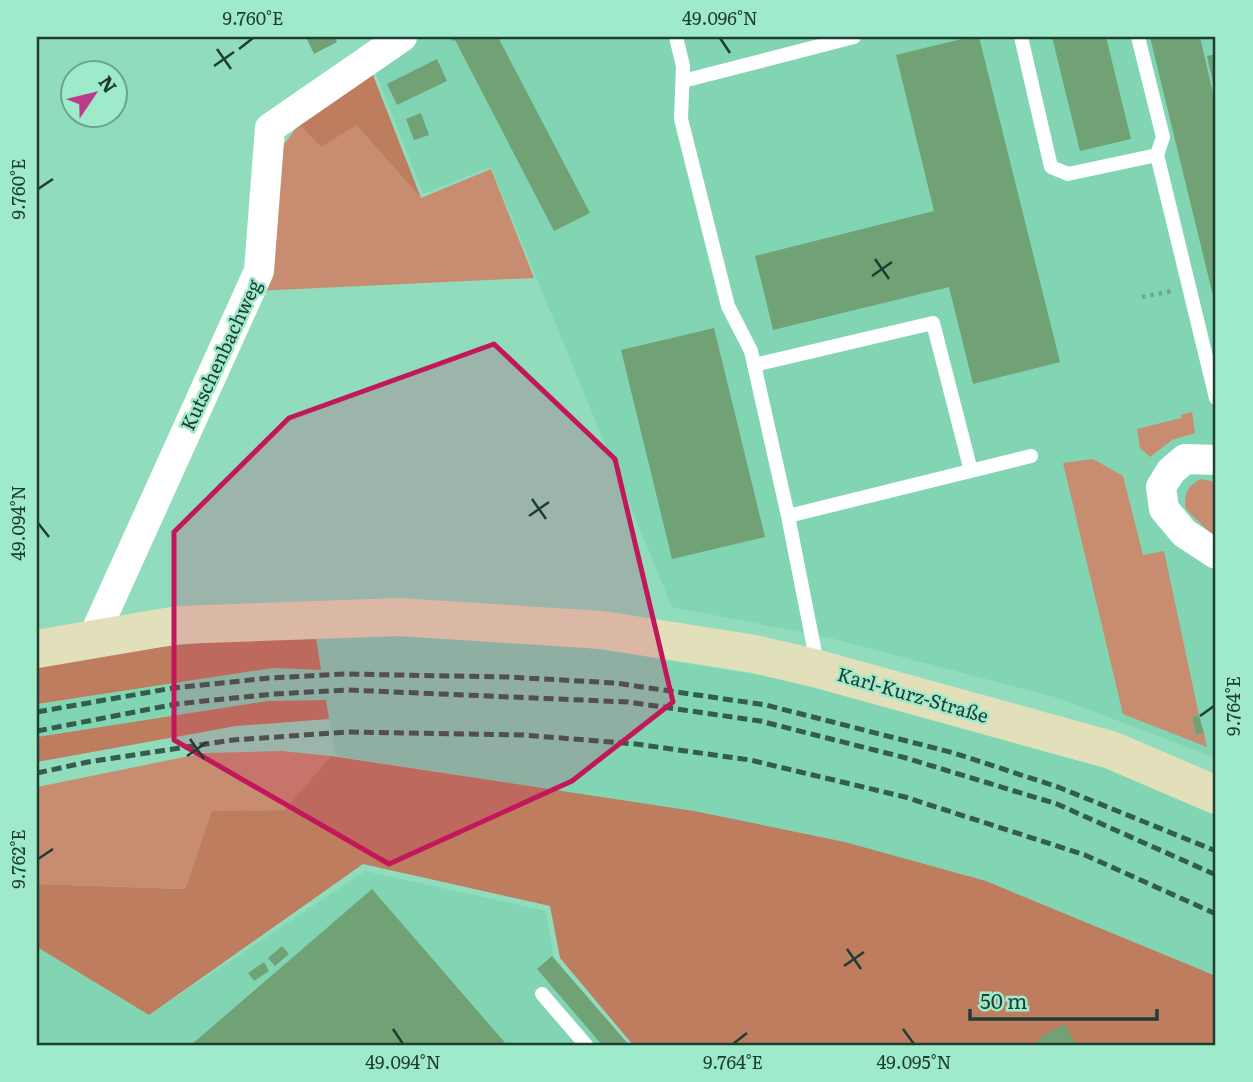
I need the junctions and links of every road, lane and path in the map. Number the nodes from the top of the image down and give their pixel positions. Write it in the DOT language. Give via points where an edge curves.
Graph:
graph roads {
  1 [pos="402,37"];
  2 [pos="676,37"];
  3 [pos="854,37"];
  4 [pos="1021,37"];
  5 [pos="1139,37"];
  6 [pos="824,41"];
  7 [pos="682,81"];
  8 [pos="1157,155"];
  9 [pos="1152,295"];
  10 [pos="1142,297"];
  11 [pos="754,365"];
  12 [pos="1216,398"];
  13 [pos="1031,457"];
  14 [pos="1216,460"];
  15 [pos="971,471"];
  16 [pos="788,516"];
  17 [pos="1216,554"];
  18 [pos="92,640"];
  19 [pos="37,649"];
  20 [pos="818,669"];
  21 [pos="1216,793"];
  22 [pos="542,994"];
  23 [pos="586,1045"];
  1 -- 18 [label="street, Kutschenbachweg" via="270,128 259,271"];
  2 -- 7 [label="lane"];
  3 -- 6 [label="lane"];
  4 -- 8 [label="lane" via="1051,166 1068,174"];
  5 -- 8 [label="lane" via="1163,137"];
  6 -- 7 [label="lane"];
  7 -- 11 [label="lane" via="681,118 728,306"];
  8 -- 12 [label="lane"];
  9 -- 10 [label="path"];
  11 -- 15 [label="lane" via="933,323"];
  11 -- 16 [label="lane"];
  13 -- 15 [label="lane"];
  14 -- 17 [label="street" via="1185,459 1161,487 1164,509 1184,533"];
  15 -- 16 [label="lane"];
  16 -- 20 [label="lane"];
  18 -- 19 [label="main road, Karl-Kurz-Straße"];
  18 -- 20 [label="main road, Karl-Kurz-Straße" via="178,625 398,617 602,630 755,654"];
  20 -- 21 [label="main road, Karl-Kurz-Straße" via="1111,750"];
  22 -- 23 [label="lane"];
}
